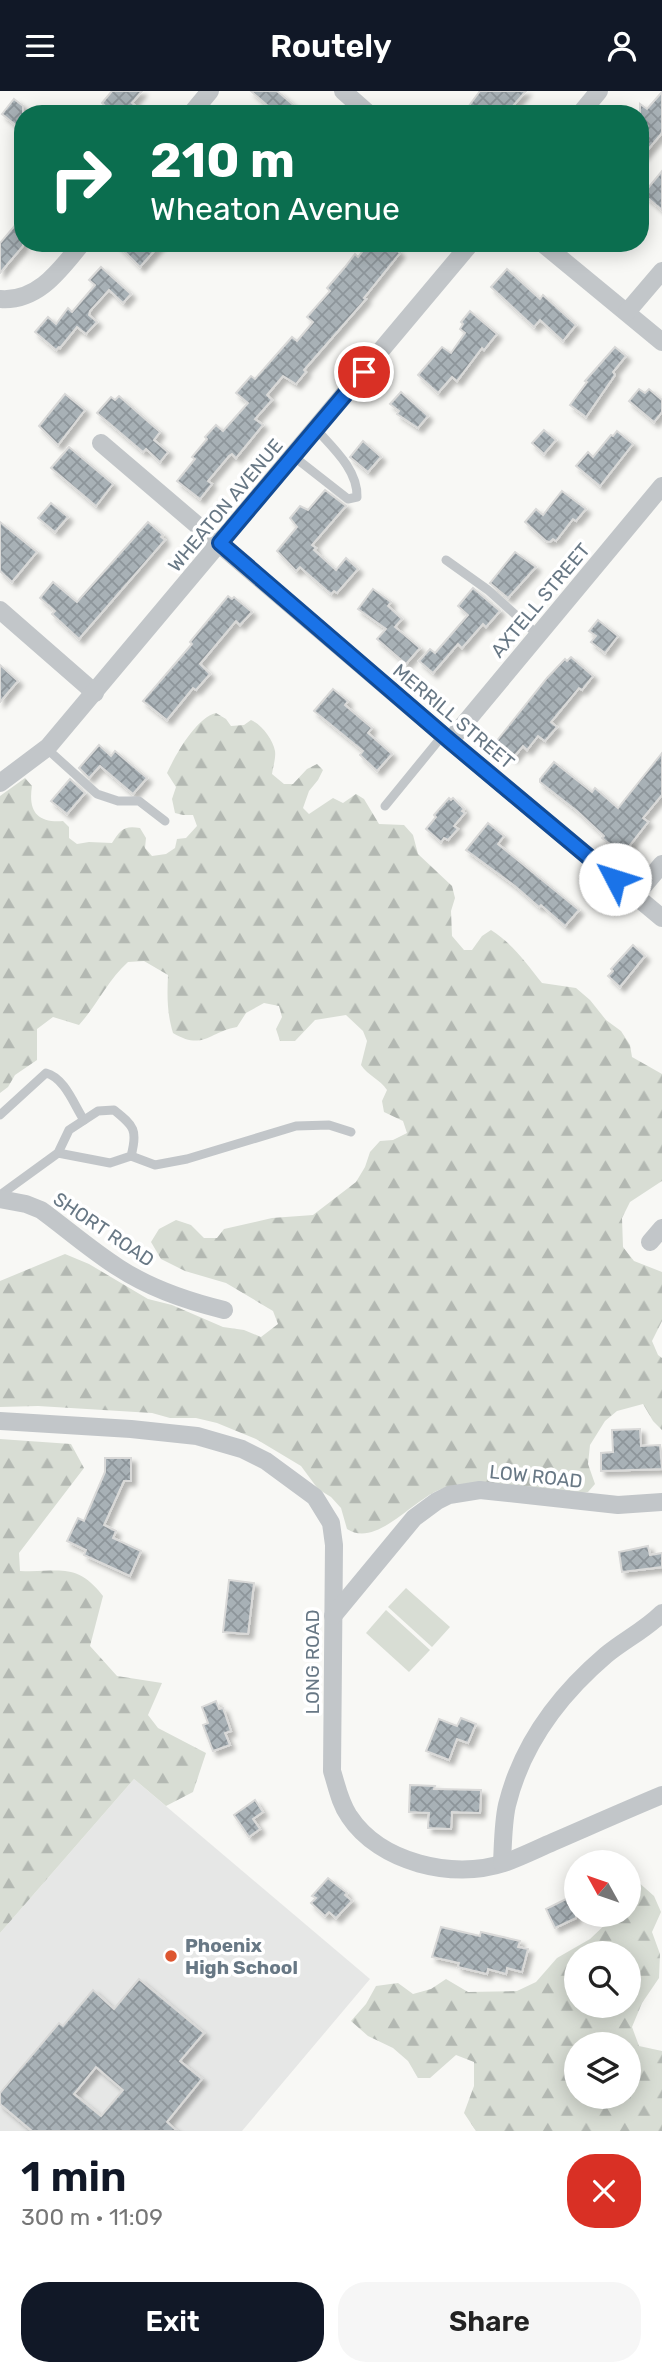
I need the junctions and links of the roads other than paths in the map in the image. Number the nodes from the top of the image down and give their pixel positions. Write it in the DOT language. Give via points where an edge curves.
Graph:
graph roads {
  1 [pos="210,91"];
  2 [pos="343,91"];
  3 [pos="599,91"];
  4 [pos="198,105"];
  5 [pos="359,105"];
  6 [pos="587,105"];
  7 [pos="74,252"];
  8 [pos="464,252"];
  9 [pos="553,252"];
  10 [pos="662,271"];
  11 [pos="7,300"];
  12 [pos="627,312"];
  13 [pos="662,342"];
  14 [pos="316,429"];
  15 [pos="101,443"];
  16 [pos="293,456"];
  17 [pos="662,486"];
  18 [pos="220,543"];
  19 [pos="446,561"];
  20 [pos="0,610"];
  21 [pos="538,635"];
  22 [pos="95,693"];
  23 [pos="446,738"];
  24 [pos="46,748"];
  25 [pos="0,783"];
  26 [pos="385,806"];
  27 [pos="165,821"];
  28 [pos="662,864"];
  29 [pos="635,896"];
  30 [pos="662,918"];
  31 [pos="0,1115"];
  32 [pos="84,1120"];
  33 [pos="351,1132"];
  34 [pos="58,1153"];
  35 [pos="131,1156"];
  36 [pos="0,1197"];
  37 [pos="662,1227"];
  38 [pos="650,1242"];
  39 [pos="224,1310"];
  40 [pos="0,1421"];
  41 [pos="662,1502"];
  42 [pos="662,1613"];
  43 [pos="333,1616"];
  44 [pos="662,1795"];
  45 [pos="502,1863"];
  1 -- 4 [label="street"];
  2 -- 5 [label="street"];
  3 -- 6 [label="street"];
  7 -- 11 [label="street" via="46,284 28,296"];
  8 -- 14 [label="street, WHEATON AVENUE"];
  9 -- 12 [label="street"];
  10 -- 12 [label="street"];
  12 -- 13 [label="street"];
  14 -- 16 [label="street, WHEATON AVENUE"];
  14 -- 16 [label="lane" via="352,475 357,497 348,499"];
  15 -- 18 [label="street, MERRILL STREET"];
  16 -- 18 [label="street, WHEATON AVENUE"];
  17 -- 21 [label="street, AXTELL STREET"];
  18 -- 22 [label="street, WHEATON AVENUE"];
  18 -- 23 [label="street, MERRILL STREET"];
  19 -- 21 [label="lane" via="488,590"];
  20 -- 22 [label="street"];
  21 -- 23 [label="street, AXTELL STREET"];
  22 -- 24 [label="street, WHEATON AVENUE"];
  23 -- 26 [label="lane"];
  23 -- 29 [label="street, MERRILL STREET"];
  24 -- 25 [label="street, WHEATON AVENUE"];
  24 -- 27 [label="lane" via="97,794 139,801"];
  28 -- 29 [label="street"];
  29 -- 30 [label="street, MERRILL STREET"];
  31 -- 32 [label="lane" via="46,1073 61,1082"];
  32 -- 34 [label="lane" via="69,1131"];
  32 -- 35 [label="lane" via="98,1111 114,1110 132,1125"];
  33 -- 35 [label="lane" via="329,1125 296,1126 155,1165"];
  34 -- 35 [label="lane" via="110,1163"];
  34 -- 36 [label="lane"];
  36 -- 39 [label="street, SHORT ROAD" via="41,1210 119,1268 149,1284 184,1300"];
  37 -- 38 [label="street"];
  40 -- 43 [label="street, LONG ROAD" via="197,1436 266,1461 315,1497 331,1523"];
  41 -- 43 [label="street, LOW ROAD" via="618,1505 480,1490 449,1495 414,1518"];
  42 -- 45 [label="street" via="577,1682 535,1734 507,1805"];
  43 -- 45 [label="street, LONG ROAD" via="332,1772 350,1818 405,1861 464,1869"];
  44 -- 45 [label="street, LONG ROAD"];
}
